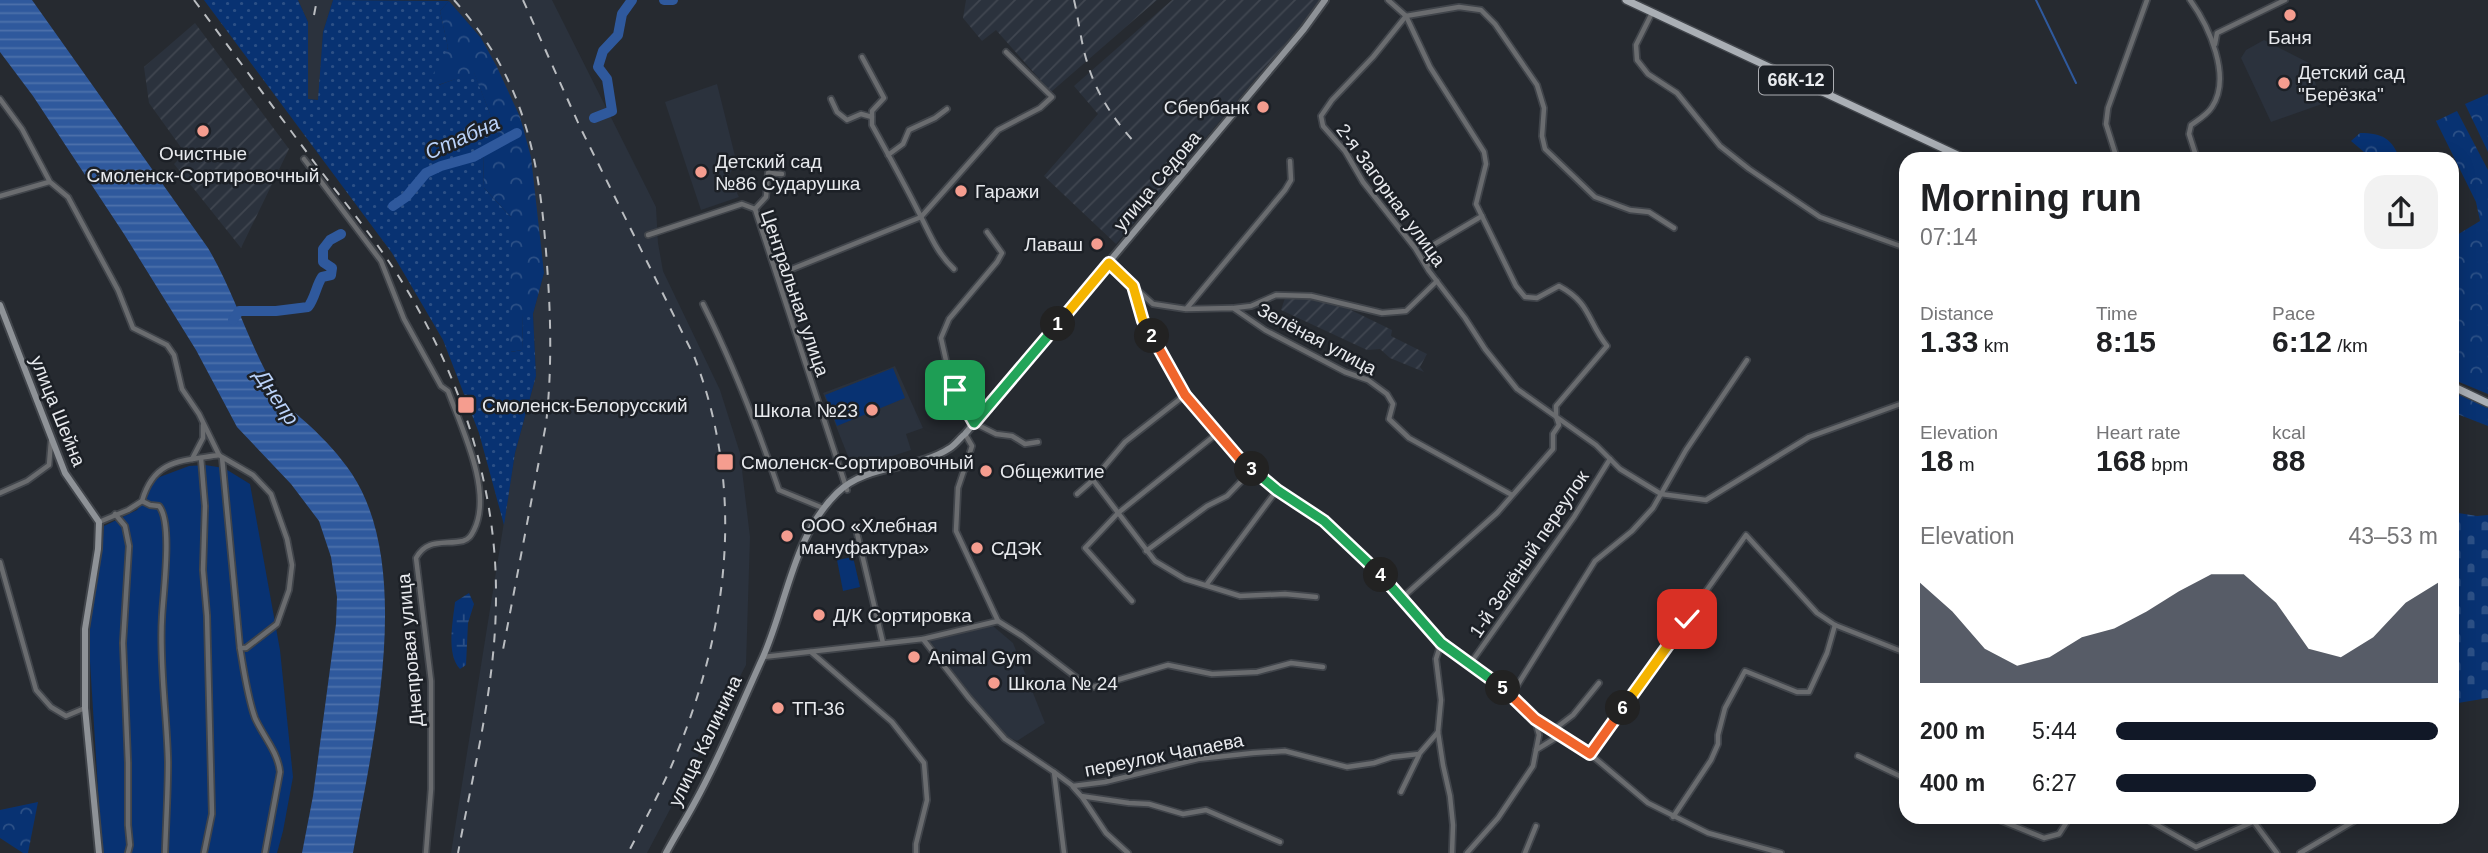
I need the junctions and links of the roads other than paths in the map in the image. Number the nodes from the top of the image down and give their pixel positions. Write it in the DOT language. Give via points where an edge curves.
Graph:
graph roads {
  1 [pos="1325,0"];
  2 [pos="1388,0"];
  3 [pos="1626,0"];
  4 [pos="2147,0"];
  5 [pos="2190,0"];
  6 [pos="2285,0"];
  7 [pos="1652,13"];
  8 [pos="1406,16"];
  9 [pos="1006,52"];
  10 [pos="2216,52"];
  11 [pos="862,57"];
  12 [pos="0,99"];
  13 [pos="831,99"];
  14 [pos="947,109"];
  15 [pos="872,117"];
  16 [pos="1951,152"];
  17 [pos="2115,152"];
  18 [pos="2194,152"];
  19 [pos="888,155"];
  20 [pos="304,159"];
  21 [pos="1290,161"];
  22 [pos="782,174"];
  23 [pos="50,182"];
  24 [pos="0,196"];
  25 [pos="755,209"];
  26 [pos="1482,216"];
  27 [pos="921,217"];
  28 [pos="1674,228"];
  29 [pos="987,232"];
  30 [pos="648,234"];
  31 [pos="1899,245"];
  32 [pos="1109,263"];
  33 [pos="954,269"];
  34 [pos="1429,271"];
  35 [pos="777,275"];
  36 [pos="1437,281"];
  37 [pos="1133,286"];
  38 [pos="703,304"];
  39 [pos="0,305"];
  40 [pos="1186,309"];
  41 [pos="1233,309"];
  42 [pos="1747,360"];
  43 [pos="2459,389"];
  44 [pos="1185,395"];
  45 [pos="2488,402"];
  46 [pos="1899,405"];
  47 [pos="1556,416"];
  48 [pos="974,423"];
  49 [pos="203,424"];
  50 [pos="1219,432"];
  51 [pos="965,434"];
  52 [pos="51,442"];
  53 [pos="1038,442"];
  54 [pos="221,456"];
  55 [pos="201,458"];
  56 [pos="1610,459"];
  57 [pos="192,460"];
  58 [pos="1253,469"];
  59 [pos="1093,480"];
  60 [pos="847,488"];
  61 [pos="1277,490"];
  62 [pos="0,493"];
  63 [pos="1077,494"];
  64 [pos="1661,494"];
  65 [pos="1512,495"];
  66 [pos="142,501"];
  67 [pos="823,508"];
  68 [pos="1118,513"];
  69 [pos="115,514"];
  70 [pos="99,522"];
  71 [pos="856,529"];
  72 [pos="1146,551"];
  73 [pos="0,562"];
  74 [pos="1207,584"];
  75 [pos="1316,597"];
  76 [pos="1403,597"];
  77 [pos="1132,601"];
  78 [pos="999,621"];
  79 [pos="1835,625"];
  80 [pos="923,639"];
  81 [pos="769,641"];
  82 [pos="883,643"];
  83 [pos="1441,643"];
  84 [pos="240,648"];
  85 [pos="1899,650"];
  86 [pos="811,652"];
  87 [pos="763,657"];
  88 [pos="1470,664"];
  89 [pos="1323,667"];
  90 [pos="1599,683"];
  91 [pos="1512,694"];
  92 [pos="85,708"];
  93 [pos="1535,719"];
  94 [pos="1552,731"];
  95 [pos="1438,732"];
  96 [pos="1559,736"];
  97 [pos="1536,750"];
  98 [pos="1419,754"];
  99 [pos="1590,754"];
  100 [pos="1858,756"];
  101 [pos="1054,772"];
  102 [pos="1899,776"];
  103 [pos="1073,786"];
  104 [pos="1401,792"];
  105 [pos="1081,796"];
  106 [pos="1673,817"];
  107 [pos="2009,824"];
  108 [pos="2065,824"];
  109 [pos="2154,824"];
  110 [pos="2250,824"];
  111 [pos="2255,824"];
  112 [pos="2349,824"];
  113 [pos="1536,826"];
  114 [pos="1280,842"];
  115 [pos="2195,850"];
  116 [pos="99,853"];
  117 [pos="128,853"];
  118 [pos="165,853"];
  119 [pos="204,853"];
  120 [pos="265,853"];
  121 [pos="426,853"];
  122 [pos="666,853"];
  123 [pos="916,853"];
  124 [pos="1064,853"];
  125 [pos="1128,853"];
  126 [pos="1452,853"];
  127 [pos="1467,853"];
  128 [pos="1525,853"];
  129 [pos="1781,853"];
  130 [pos="2277,853"];
  131 [pos="2300,853"];
  1 -- 32 [label="street, улица Седова"];
  2 -- 8 [label="street"];
  3 -- 7 [label="main road, 66К-12"];
  4 -- 17 [label="street" via="2108,108 2106,124"];
  5 -- 10 [label="street"];
  6 -- 10 [label="street" via="2217,33"];
  7 -- 16 [label="main road, 66К-12"];
  7 -- 31 [label="street" via="1636,45 1637,60 1647,74 1677,93 1720,146 1820,217"];
  8 -- 26 [label="street" via="1430,66 1484,152 1486,164 1476,204"];
  8 -- 28 [label="street" via="1460,7 1481,10 1537,85 1544,107 1545,149 1595,197 1649,212"];
  8 -- 34 [label="street, 2-я Загорная улица" via="1321,116 1323,126 1345,150"];
  9 -- 27 [label="street" via="1052,97 998,130"];
  10 -- 18 [label="street" via="2220,64 2216,100 2210,111 2191,125"];
  11 -- 15 [label="street" via="884,98"];
  12 -- 23 [label="street"];
  13 -- 15 [label="street" via="847,120 861,114"];
  14 -- 19 [label="street" via="909,130 903,144"];
  15 -- 19 [label="street"];
  19 -- 27 [label="street"];
  20 -- 121 [label="street, Днепровая улица" via="381,261 410,330 448,391 481,496 479,521 471,537 431,543 416,558 430,681 431,789"];
  21 -- 40 [label="street" via="1291,180 1285,190"];
  22 -- 25 [label="street" via="768,173 766,197"];
  23 -- 24 [label="street"];
  23 -- 49 [label="street" via="68,197 118,290 132,328 167,345 174,355 182,388"];
  25 -- 30 [label="street, Центральная улица" via="742,204"];
  25 -- 35 [label="street, Центральная улица"];
  26 -- 34 [label="street" via="1433,245 1426,254"];
  26 -- 47 [label="street" via="1525,297 1537,298 1559,286 1575,295 1607,346 1556,406"];
  27 -- 33 [label="street" via="941,257"];
  27 -- 35 [label="street"];
  29 -- 48 [label="street" via="1002,253 949,319 941,338 951,383"];
  32 -- 37 [label="street, Зелёная улица"];
  32 -- 48 [label="street, улица Седова"];
  34 -- 36 [label="street, 2-я Загорная улица"];
  35 -- 60 [label="street, Центральная улица"];
  36 -- 41 [label="street, 2-я Загорная улица" via="1406,311 1382,313 1287,295"];
  36 -- 47 [label="street, 2-я Загорная улица" via="1517,389"];
  37 -- 40 [label="street, Зелёная улица" via="1153,303"];
  37 -- 44 [label="street" via="1143,321"];
  38 -- 67 [label="street" via="753,415 779,489"];
  39 -- 52 [label="street, улица Шейна"];
  40 -- 41 [label="street, Зелёная улица"];
  41 -- 65 [label="street, Зелёная улица" via="1265,330 1368,380 1393,404 1389,419 1395,427"];
  42 -- 64 [label="street"];
  43 -- 45 [label="main road"];
  44 -- 50 [label="street"];
  44 -- 59 [label="street" via="1125,442"];
  46 -- 64 [label="street" via="1809,437 1706,500"];
  47 -- 56 [label="street, 2-я Загорная улица"];
  47 -- 65 [label="street" via="1559,425 1553,434 1553,449"];
  48 -- 51 [label="street, улица Седова"];
  48 -- 53 [label="street" via="1025,444"];
  49 -- 54 [label="street"];
  49 -- 57 [label="street" via="203,438"];
  50 -- 58 [label="street"];
  50 -- 68 [label="street"];
  51 -- 60 [label="street, улица Седова" via="951,448 857,478"];
  51 -- 78 [label="street" via="972,446 958,488 956,531"];
  52 -- 62 [label="street" via="49,465"];
  52 -- 70 [label="street, улица Шейна" via="65,473"];
  54 -- 55 [label="street"];
  54 -- 84 [label="street"];
  54 -- 84 [label="street" via="253,475 271,494 292,565 277,624"];
  55 -- 57 [label="street"];
  55 -- 119 [label="street" via="212,814"];
  56 -- 64 [label="street, 2-я Загорная улица"];
  56 -- 88 [label="street, 1-й Зелёный переулок"];
  57 -- 66 [label="street" via="166,466 147,483"];
  58 -- 61 [label="street"];
  58 -- 72 [label="street" via="1227,496"];
  59 -- 63 [label="street"];
  59 -- 68 [label="street"];
  60 -- 67 [label="street, улица Седова"];
  61 -- 74 [label="street"];
  61 -- 76 [label="street" via="1324,521"];
  64 -- 91 [label="street" via="1632,531 1595,561"];
  65 -- 76 [label="street"];
  66 -- 69 [label="street"];
  66 -- 118 [label="street" via="164,511 166,526 162,619 168,762"];
  67 -- 81 [label="street, улица Седова" via="793,569"];
  68 -- 72 [label="street"];
  68 -- 77 [label="street" via="1085,548"];
  69 -- 70 [label="street"];
  69 -- 117 [label="street" via="125,526 129,546 123,643"];
  70 -- 92 [label="street" via="85,629"];
  71 -- 82 [label="street"];
  72 -- 74 [label="street" via="1185,579"];
  73 -- 92 [label="street" via="36,690 66,716"];
  74 -- 75 [label="street" via="1240,596"];
  76 -- 83 [label="street"];
  78 -- 80 [label="street"];
  78 -- 89 [label="street" via="1090,688 1168,665 1212,674 1257,672 1291,663"];
  79 -- 85 [label="street"];
  79 -- 99 [label="street" via="1817,613 1746,535"];
  79 -- 106 [label="street" via="1810,692 1797,692 1745,671 1725,708 1711,760"];
  80 -- 82 [label="street"];
  80 -- 101 [label="street, переулок Чапаева" via="1005,738"];
  81 -- 87 [label="street, улица Калинина"];
  82 -- 86 [label="street"];
  83 -- 88 [label="street"];
  83 -- 95 [label="street" via="1436,659 1441,700"];
  84 -- 120 [label="street" via="255,716 281,772"];
  86 -- 87 [label="street"];
  86 -- 123 [label="street" via="892,722 924,763 927,800"];
  87 -- 122 [label="street, улица Калинина" via="696,802"];
  88 -- 91 [label="street"];
  90 -- 94 [label="street" via="1573,715"];
  91 -- 93 [label="street"];
  92 -- 116 [label="street"];
  93 -- 94 [label="street"];
  93 -- 97 [label="street"];
  94 -- 96 [label="street"];
  95 -- 98 [label="street"];
  95 -- 126 [label="street" via="1450,796"];
  96 -- 97 [label="street"];
  96 -- 99 [label="street"];
  97 -- 127 [label="street" via="1533,766 1498,818"];
  98 -- 103 [label="street, переулок Чапаева" via="1347,767 1285,751 1253,753 1198,759"];
  98 -- 104 [label="street"];
  99 -- 106 [label="street" via="1648,803"];
  100 -- 102 [label="street"];
  101 -- 103 [label="street, переулок Чапаева"];
  101 -- 124 [label="street"];
  103 -- 105 [label="street"];
  105 -- 114 [label="street" via="1149,804 1183,814 1206,810"];
  105 -- 125 [label="street" via="1106,833"];
  106 -- 129 [label="street" via="1708,833"];
  107 -- 108 [label="street" via="2044,838 2059,834"];
  109 -- 115 [label="street"];
  110 -- 115 [label="street"];
  111 -- 130 [label="street"];
  112 -- 131 [label="street"];
  113 -- 128 [label="street"];
}
